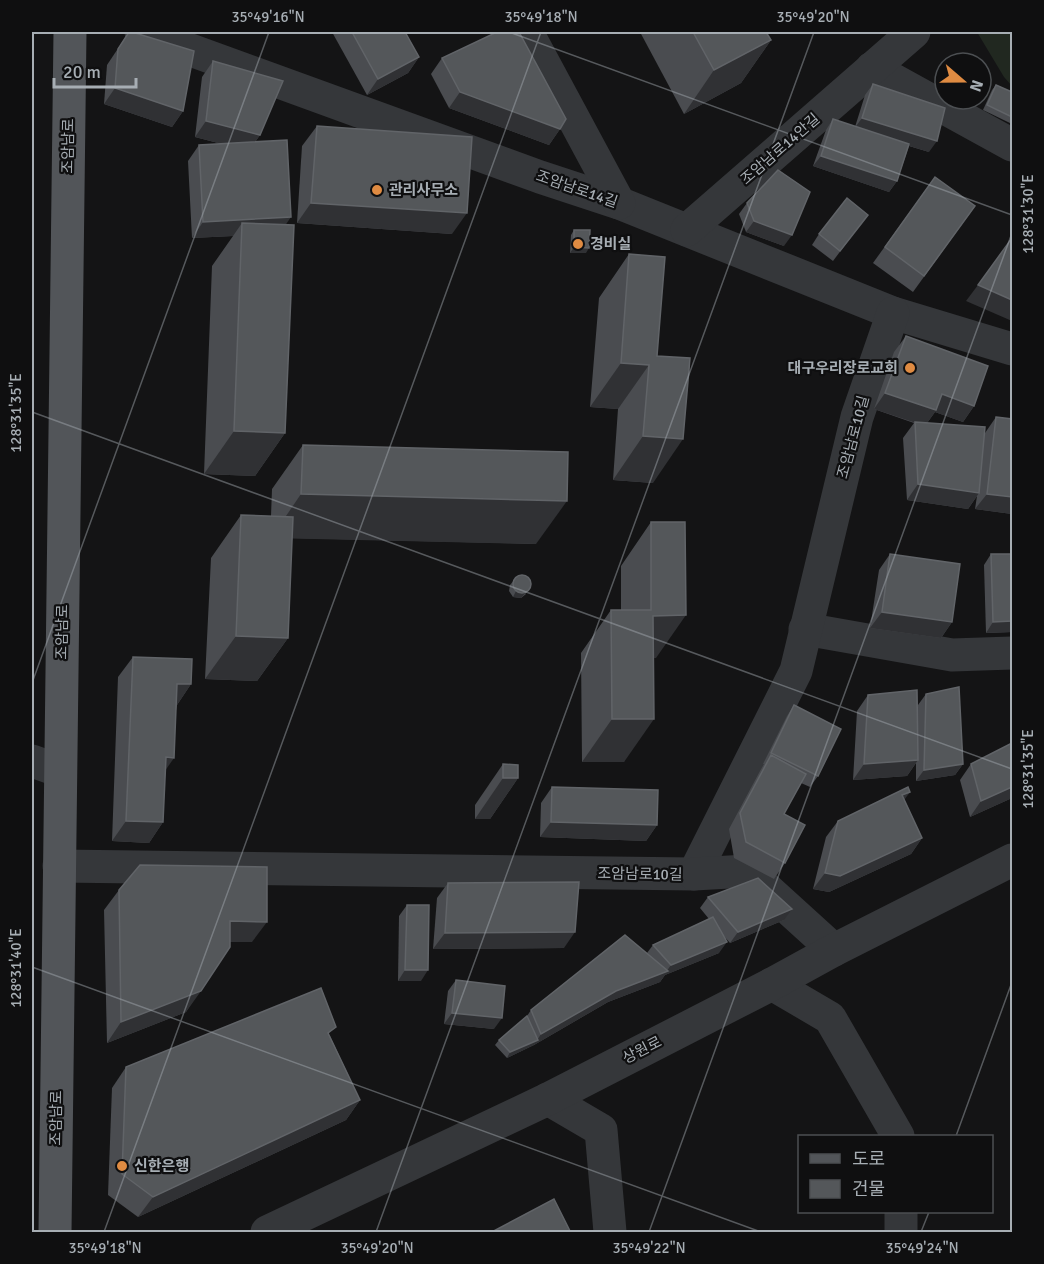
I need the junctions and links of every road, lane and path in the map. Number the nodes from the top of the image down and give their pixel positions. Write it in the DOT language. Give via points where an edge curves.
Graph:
graph roads {
  1 [pos="70,32"];
  2 [pos="141,32"];
  3 [pos="527,32"];
  4 [pos="914,32"];
  5 [pos="872,68"];
  6 [pos="1012,145"];
  7 [pos="620,203"];
  8 [pos="687,230"];
  9 [pos="892,313"];
  10 [pos="1012,349"];
  11 [pos="805,629"];
  12 [pos="1012,653"];
  13 [pos="46,766"];
  14 [pos="1012,860"];
  15 [pos="59,866"];
  16 [pos="694,874"];
  17 [pos="834,950"];
  18 [pos="772,984"];
  19 [pos="548,1099"];
  20 [pos="897,1135"];
  21 [pos="901,1213"];
  22 [pos="55,1233"];
  23 [pos="267,1233"];
  24 [pos="610,1233"];
  25 [pos="901,1233"];
  1 -- 13 [label="main road, 조암남로"];
  2 -- 7 [label="street, 조암남로14길"];
  3 -- 7 [label="street"];
  4 -- 5 [label="street, 조암남로14안길"];
  5 -- 6 [label="street"];
  5 -- 8 [label="street, 조암남로14안길"];
  7 -- 8 [label="street, 조암남로14길"];
  8 -- 9 [label="street, 조암남로14길"];
  9 -- 10 [label="street, 조암남로14길"];
  9 -- 11 [label="street, 조암남로10길" via="857,417"];
  11 -- 12 [label="street" via="952,655"];
  11 -- 16 [label="street, 조암남로10길" via="796,671"];
  13 -- 15 [label="main road, 조암남로"];
  14 -- 17 [label="street, 상원로"];
  15 -- 16 [label="street, 조암남로10길"];
  15 -- 22 [label="main road, 조암남로"];
  16 -- 17 [label="street" via="747,871"];
  17 -- 18 [label="street, 상원로"];
  18 -- 19 [label="street, 상원로"];
  18 -- 20 [label="street" via="830,1018"];
  19 -- 23 [label="street, 상원로"];
  19 -- 24 [label="street" via="601,1130"];
  21 -- 25 [label="street"];
}
